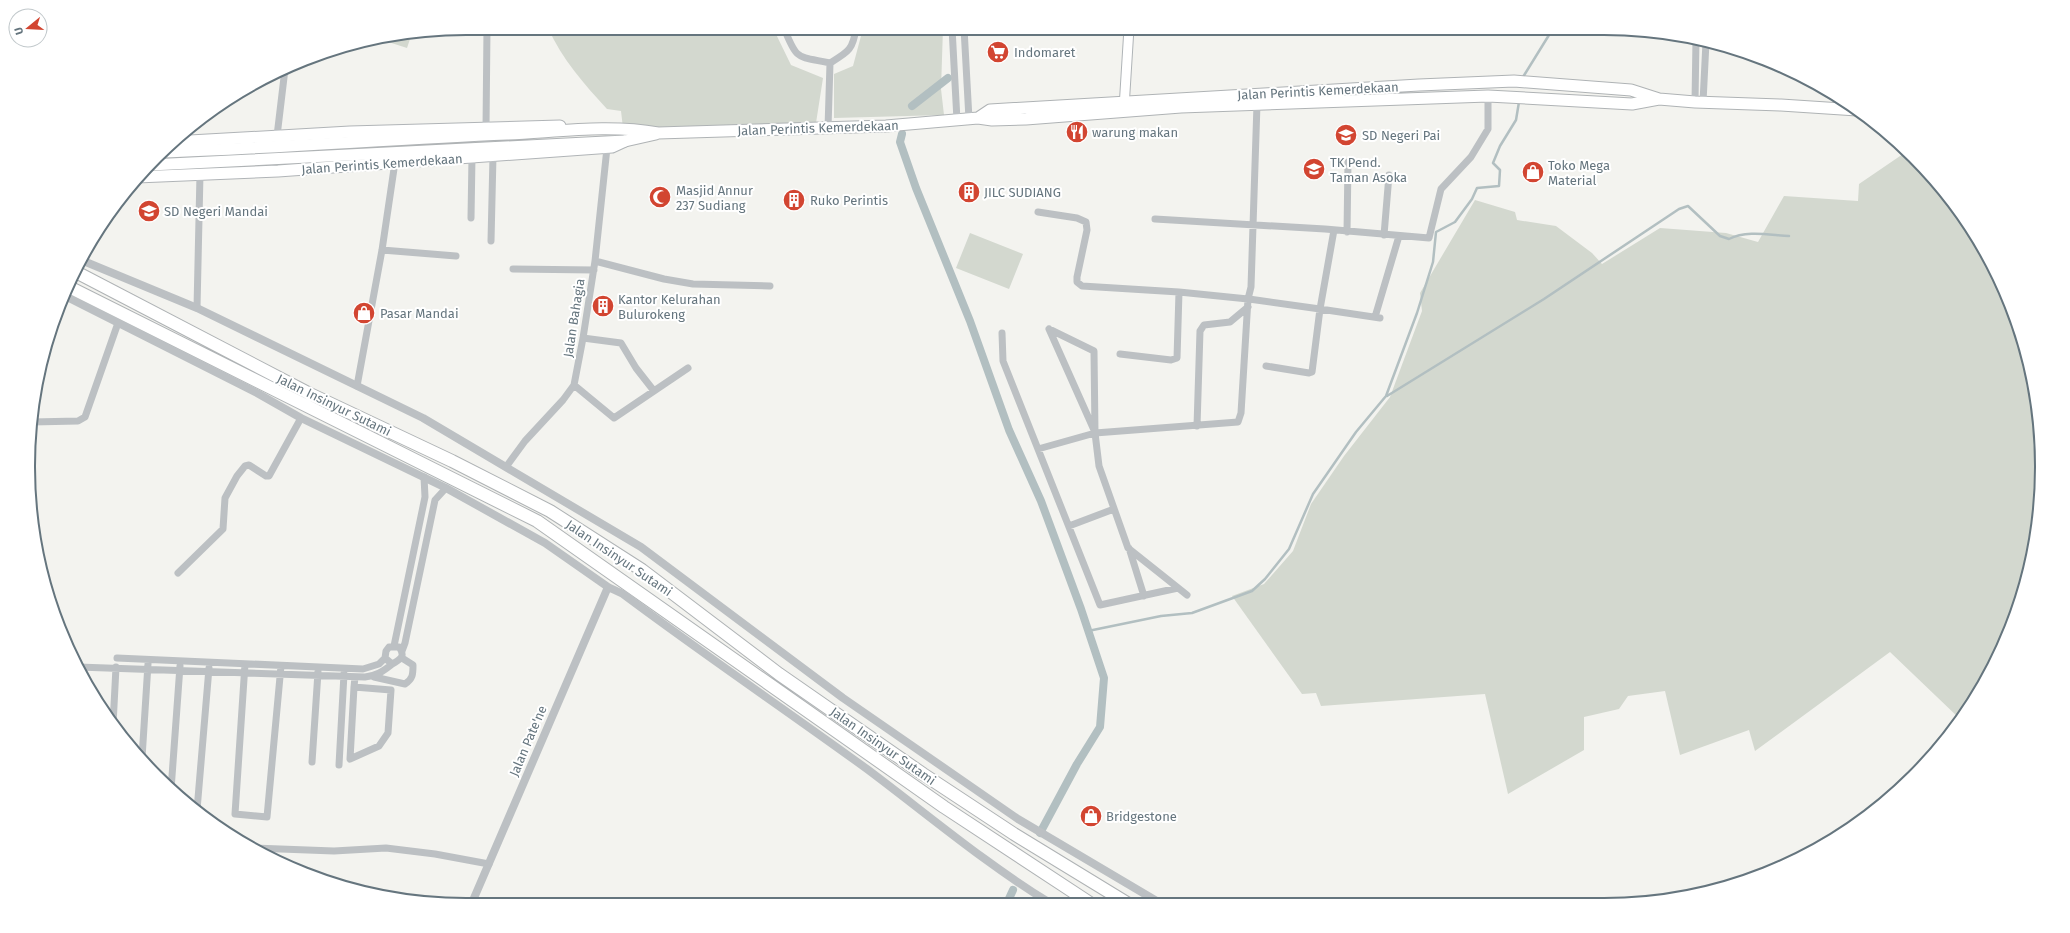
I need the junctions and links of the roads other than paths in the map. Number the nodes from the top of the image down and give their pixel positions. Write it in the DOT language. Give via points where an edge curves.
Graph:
graph roads {
  1 [pos="487,35"];
  2 [pos="787,35"];
  3 [pos="855,35"];
  4 [pos="952,35"];
  5 [pos="965,35"];
  6 [pos="1129,35"];
  7 [pos="1696,45"];
  8 [pos="1705,48"];
  9 [pos="830,63"];
  10 [pos="284,75"];
  11 [pos="1488,96"];
  12 [pos="1659,99"];
  13 [pos="1699,102"];
  14 [pos="1257,104"];
  15 [pos="1124,107"];
  16 [pos="1845,109"];
  17 [pos="974,118"];
  18 [pos="957,120"];
  19 [pos="486,128"];
  20 [pos="828,128"];
  21 [pos="624,129"];
  22 [pos="658,133"];
  23 [pos="277,136"];
  24 [pos="183,141"];
  25 [pos="625,141"];
  26 [pos="607,148"];
  27 [pos="171,152"];
  28 [pos="493,156"];
  29 [pos="472,157"];
  30 [pos="395,162"];
  31 [pos="1348,162"];
  32 [pos="158,165"];
  33 [pos="200,174"];
  34 [pos="1389,175"];
  35 [pos="147,177"];
  36 [pos="1038,212"];
  37 [pos="471,218"];
  38 [pos="1155,219"];
  39 [pos="1253,226"];
  40 [pos="1334,230"];
  41 [pos="1348,232"];
  42 [pos="1384,235"];
  43 [pos="1399,236"];
  44 [pos="491,241"];
  45 [pos="382,250"];
  46 [pos="456,256"];
  47 [pos="595,261"];
  48 [pos="87,262"];
  49 [pos="514,269"];
  50 [pos="594,270"];
  51 [pos="80,274"];
  52 [pos="770,286"];
  53 [pos="73,289"];
  54 [pos="1179,292"];
  55 [pos="69,298"];
  56 [pos="1248,302"];
  57 [pos="197,308"];
  58 [pos="1320,309"];
  59 [pos="118,323"];
  60 [pos="1002,332"];
  61 [pos="583,338"];
  62 [pos="1120,354"];
  63 [pos="1266,366"];
  64 [pos="688,368"];
  65 [pos="574,385"];
  66 [pos="357,386"];
  67 [pos="654,391"];
  68 [pos="301,418"];
  69 [pos="38,422"];
  70 [pos="1197,426"];
  71 [pos="1095,434"];
  72 [pos="1038,449"];
  73 [pos="506,467"];
  74 [pos="424,477"];
  75 [pos="446,488"];
  76 [pos="425,497"];
  77 [pos="435,500"];
  78 [pos="1114,509"];
  79 [pos="1069,526"];
  80 [pos="1128,548"];
  81 [pos="178,573"];
  82 [pos="608,587"];
  83 [pos="1178,588"];
  84 [pos="1187,595"];
  85 [pos="1144,596"];
  86 [pos="394,646"];
  87 [pos="402,654"];
  88 [pos="117,658"];
  89 [pos="385,658"];
  90 [pos="148,659"];
  91 [pos="180,661"];
  92 [pos="210,662"];
  93 [pos="245,664"];
  94 [pos="392,664"];
  95 [pos="281,666"];
  96 [pos="85,667"];
  97 [pos="116,667"];
  98 [pos="318,667"];
  99 [pos="147,668"];
  100 [pos="345,669"];
  101 [pos="180,670"];
  102 [pos="209,671"];
  103 [pos="245,673"];
  104 [pos="280,674"];
  105 [pos="318,676"];
  106 [pos="344,677"];
  107 [pos="355,677"];
  108 [pos="372,677"];
  109 [pos="354,687"];
  110 [pos="114,714"];
  111 [pos="142,751"];
  112 [pos="312,762"];
  113 [pos="339,765"];
  114 [pos="172,782"];
  115 [pos="198,804"];
  116 [pos="266,849"];
  117 [pos="489,864"];
  118 [pos="474,898"];
  119 [pos="1043,898"];
  120 [pos="1082,898"];
  121 [pos="1119,898"];
  122 [pos="1152,898"];
  1 -- 19 [label="street"];
  2 -- 9 [label="street" via="792,49 798,55"];
  3 -- 9 [label="street" via="850,50"];
  4 -- 18 [label="street"];
  5 -- 17 [label="street"];
  6 -- 15 [label="main road"];
  7 -- 13 [label="street"];
  8 -- 13 [label="street"];
  9 -- 20 [label="street"];
  10 -- 23 [label="street"];
  11 -- 12 [label="main road, Jalan Perintis Kemerdekaan" via="1632,104"];
  11 -- 14 [label="main road, Jalan Perintis Kemerdekaan"];
  11 -- 43 [label="street" via="1488,129 1471,157 1441,189 1430,237"];
  12 -- 13 [label="main road, Jalan Perintis Kemerdekaan"];
  12 -- 15 [label="main road, Jalan Perintis Kemerdekaan" via="1631,90 1514,81"];
  13 -- 16 [label="main road, Jalan Perintis Kemerdekaan"];
  14 -- 15 [label="main road, Jalan Perintis Kemerdekaan"];
  14 -- 39 [label="street"];
  15 -- 17 [label="main road, Jalan Perintis Kemerdekaan" via="1019,119"];
  17 -- 18 [label="main road, Jalan Perintis Kemerdekaan"];
  18 -- 20 [label="main road, Jalan Perintis Kemerdekaan"];
  19 -- 21 [label="main road, Jalan Perintis Kemerdekaan" via="612,124"];
  19 -- 23 [label="main road, Jalan Perintis Kemerdekaan"];
  20 -- 22 [label="main road, Jalan Perintis Kemerdekaan"];
  21 -- 22 [label="main road, Jalan Perintis Kemerdekaan"];
  21 -- 27 [label="main road, Jalan Perintis Kemerdekaan"];
  22 -- 25 [label="main road, Jalan Perintis Kemerdekaan"];
  23 -- 24 [label="main road, Jalan Perintis Kemerdekaan"];
  25 -- 26 [label="main road, Jalan Perintis Kemerdekaan" via="617,147"];
  25 -- 32 [label="main road, Jalan Perintis Kemerdekaan"];
  26 -- 28 [label="main road, Jalan Perintis Kemerdekaan"];
  26 -- 47 [label="street, Jalan Bahagia"];
  28 -- 29 [label="main road, Jalan Perintis Kemerdekaan"];
  28 -- 44 [label="street"];
  29 -- 30 [label="main road, Jalan Perintis Kemerdekaan"];
  29 -- 37 [label="street"];
  30 -- 33 [label="main road, Jalan Perintis Kemerdekaan"];
  30 -- 45 [label="street"];
  31 -- 41 [label="street"];
  33 -- 35 [label="main road, Jalan Perintis Kemerdekaan"];
  33 -- 57 [label="street"];
  34 -- 42 [label="street"];
  36 -- 54 [label="street" via="1077,218 1086,222 1087,230 1077,277 1077,282 1082,286"];
  38 -- 39 [label="street"];
  39 -- 40 [label="street"];
  39 -- 56 [label="street"];
  40 -- 41 [label="street"];
  40 -- 58 [label="street"];
  41 -- 42 [label="street"];
  42 -- 43 [label="street"];
  43 -- 58 [label="street" via="1378,317"];
  45 -- 46 [label="street"];
  45 -- 66 [label="street"];
  47 -- 50 [label="street, Jalan Bahagia"];
  47 -- 52 [label="street" via="693,284"];
  48 -- 57 [label="street"];
  49 -- 50 [label="street"];
  50 -- 61 [label="street, Jalan Bahagia"];
  51 -- 121 [label="highway, Jalan Insinyur Sutami" via="296,387 445,458 550,512 642,570 779,674 923,774 1014,834"];
  53 -- 120 [label="highway, Jalan Insinyur Sutami" via="537,520 944,806"];
  54 -- 56 [label="street"];
  54 -- 62 [label="street" via="1177,358 1171,360"];
  55 -- 59 [label="street"];
  56 -- 58 [label="street"];
  56 -- 70 [label="street" via="1230,322 1204,325 1200,331"];
  56 -- 70 [label="street" via="1241,419 1234,424"];
  57 -- 66 [label="street"];
  58 -- 63 [label="street" via="1312,372"];
  59 -- 68 [label="street"];
  59 -- 69 [label="street" via="85,417 72,422"];
  60 -- 72 [label="street" via="1003,361"];
  61 -- 65 [label="street, Jalan Bahagia"];
  61 -- 67 [label="street" via="621,343"];
  64 -- 67 [label="street"];
  65 -- 67 [label="street" via="612,418"];
  65 -- 73 [label="street, Jalan Bahagia"];
  66 -- 73 [label="street" via="423,418"];
  68 -- 74 [label="street"];
  68 -- 81 [label="street" via="269,476 249,465 240,471 225,498 223,529"];
  70 -- 71 [label="street"];
  71 -- 71 [label="street" via="1094,350 1049,329 1071,378"];
  71 -- 72 [label="street"];
  71 -- 78 [label="street" via="1099,466"];
  72 -- 79 [label="street"];
  73 -- 122 [label="street" via="641,547 843,698 1018,819"];
  74 -- 75 [label="street"];
  74 -- 76 [label="street"];
  75 -- 77 [label="street"];
  75 -- 82 [label="street" via="545,543"];
  76 -- 77 [label="street" via="430,496"];
  76 -- 86 [label="street"];
  77 -- 87 [label="street"];
  78 -- 79 [label="street"];
  78 -- 80 [label="street"];
  79 -- 85 [label="street" via="1100,605"];
  80 -- 83 [label="street"];
  80 -- 85 [label="street"];
  82 -- 117 [label="street, Jalan Pate'ne"];
  82 -- 119 [label="street" via="623,594 717,661 954,836"];
  83 -- 84 [label="street"];
  83 -- 85 [label="street"];
  86 -- 87 [label="street" via="399,647"];
  86 -- 89 [label="street" via="386,651"];
  87 -- 94 [label="street" via="399,662"];
  87 -- 108 [label="street" via="413,665 413,673 405,684 382,677"];
  88 -- 90 [label="street"];
  89 -- 94 [label="street"];
  89 -- 100 [label="street" via="372,668"];
  90 -- 91 [label="street"];
  90 -- 99 [label="street"];
  91 -- 92 [label="street"];
  91 -- 101 [label="street"];
  92 -- 93 [label="street"];
  92 -- 102 [label="street"];
  93 -- 95 [label="street"];
  93 -- 103 [label="street"];
  94 -- 108 [label="street"];
  95 -- 98 [label="street"];
  95 -- 104 [label="street"];
  96 -- 97 [label="street"];
  97 -- 99 [label="street"];
  97 -- 110 [label="street"];
  98 -- 100 [label="street"];
  98 -- 105 [label="street"];
  99 -- 101 [label="street"];
  99 -- 111 [label="street"];
  100 -- 106 [label="street"];
  101 -- 102 [label="street"];
  101 -- 114 [label="street"];
  102 -- 103 [label="street"];
  102 -- 115 [label="street"];
  103 -- 104 [label="street"];
  103 -- 104 [label="street" via="235,814 267,817"];
  104 -- 105 [label="street"];
  105 -- 106 [label="street"];
  105 -- 112 [label="street"];
  106 -- 107 [label="street"];
  106 -- 113 [label="street"];
  107 -- 108 [label="street"];
  107 -- 109 [label="street"];
  109 -- 109 [label="street" via="351,745 350,759 379,746 388,733 391,690"];
  116 -- 117 [label="street" via="334,851 386,848"];
  117 -- 118 [label="street, Jalan Pate'ne"];
}
